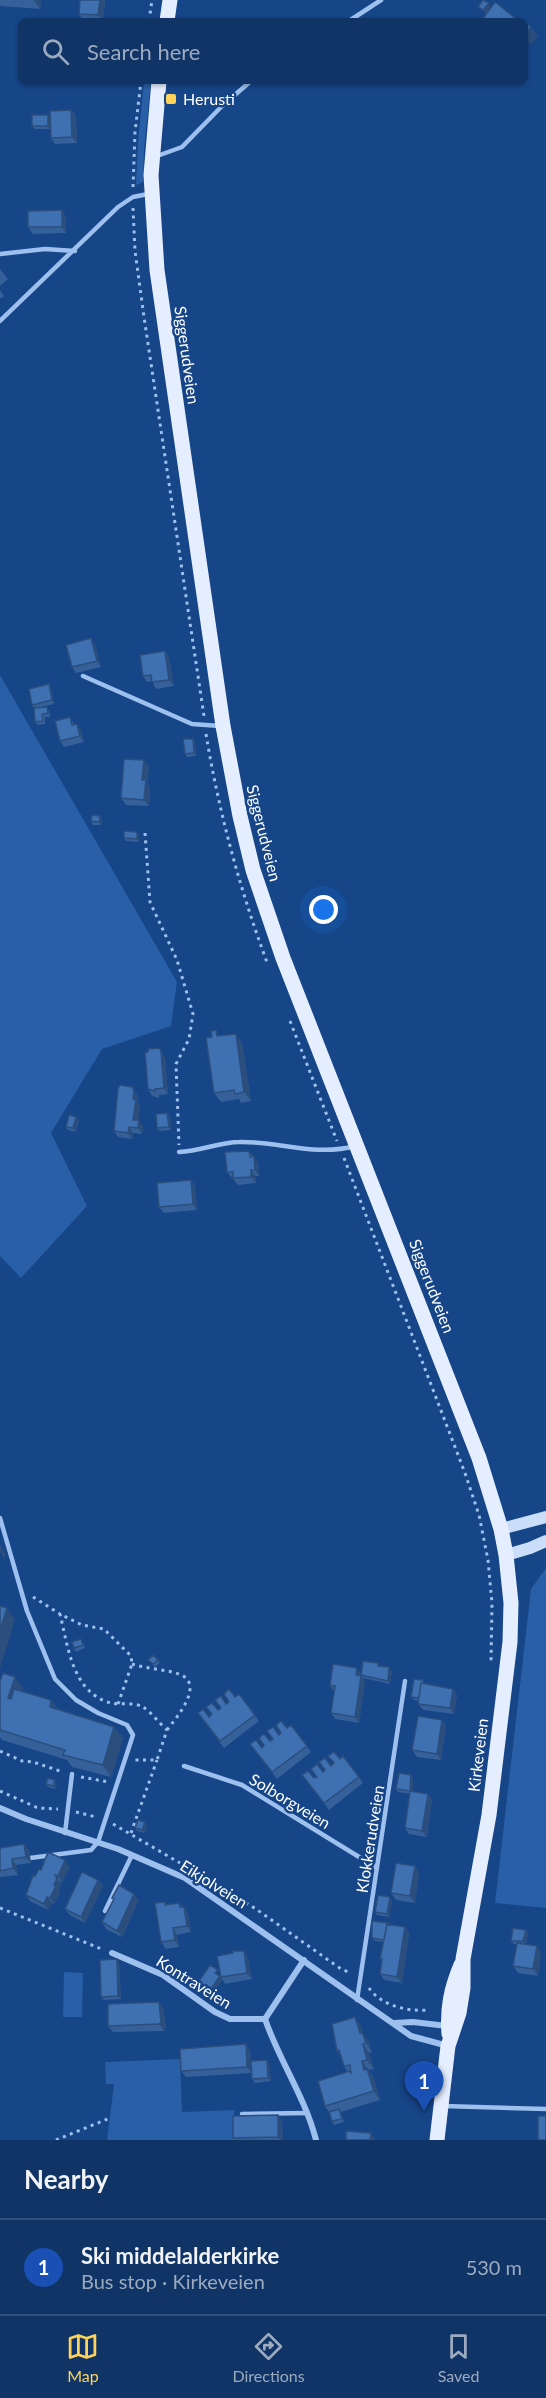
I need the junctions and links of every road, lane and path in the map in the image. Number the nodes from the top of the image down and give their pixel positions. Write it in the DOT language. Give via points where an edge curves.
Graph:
graph roads {
  1 [pos="152,0"];
  2 [pos="170,0"];
  3 [pos="381,0"];
  4 [pos="149,18"];
  5 [pos="167,18"];
  6 [pos="354,18"];
  7 [pos="141,84"];
  8 [pos="159,84"];
  9 [pos="248,84"];
  10 [pos="151,157"];
  11 [pos="151,193"];
  12 [pos="133,197"];
  13 [pos="75,251"];
  14 [pos="0,254"];
  15 [pos="0,321"];
  16 [pos="83,675"];
  17 [pos="205,726"];
  18 [pos="223,726"];
  19 [pos="145,833"];
  20 [pos="270,970"];
  21 [pos="286,1011"];
  22 [pos="358,1145"];
  23 [pos="340,1150"];
  24 [pos="179,1152"];
  25 [pos="546,1517"];
  26 [pos="0,1518"];
  27 [pos="501,1528"];
  28 [pos="546,1541"];
  29 [pos="506,1555"];
  30 [pos="20,1588"];
  31 [pos="60,1614"];
  32 [pos="132,1664"];
  33 [pos="491,1670"];
  34 [pos="405,1681"];
  35 [pos="118,1704"];
  36 [pos="167,1730"];
  37 [pos="0,1752"];
  38 [pos="125,1760"];
  39 [pos="157,1760"];
  40 [pos="184,1766"];
  41 [pos="72,1774"];
  42 [pos="117,1783"];
  43 [pos="0,1808"];
  44 [pos="66,1833"];
  45 [pos="131,1833"];
  46 [pos="98,1842"];
  47 [pos="132,1855"];
  48 [pos="30,1858"];
  49 [pos="377,1868"];
  50 [pos="0,1908"];
  51 [pos="105,1911"];
  52 [pos="111,1953"];
  53 [pos="304,1960"];
  54 [pos="357,2000"];
  55 [pos="266,2019"];
  56 [pos="393,2023"];
  57 [pos="450,2034"];
  58 [pos="441,2106"];
  59 [pos="546,2109"];
  60 [pos="308,2113"];
  61 [pos="242,2114"];
  62 [pos="110,2118"];
  63 [pos="56,2140"];
  64 [pos="316,2140"];
  65 [pos="438,2140"];
  1 -- 4 [label="path"];
  2 -- 5 [label="main road"];
  3 -- 6 [label="lane"];
  7 -- 12 [label="path"];
  8 -- 10 [label="main road, Siggerudveien"];
  9 -- 10 [label="lane" via="182,147"];
  10 -- 11 [label="main road, Siggerudveien"];
  11 -- 12 [label="lane"];
  11 -- 18 [label="main road, Siggerudveien" via="157,270"];
  12 -- 13 [label="lane"];
  12 -- 17 [label="path" via="135,251"];
  13 -- 14 [label="lane" via="45,249"];
  13 -- 15 [label="lane"];
  16 -- 17 [label="lane" via="192,724"];
  17 -- 18 [label="lane"];
  17 -- 20 [label="path" via="229,846"];
  18 -- 22 [label="main road, Siggerudveien" via="259,888"];
  19 -- 24 [label="path" via="150,902 177,960 193,1014 189,1039 176,1064"];
  21 -- 23 [label="path"];
  22 -- 23 [label="lane"];
  22 -- 27 [label="main road, Siggerudveien" via="475,1448"];
  23 -- 24 [label="lane" via="311,1151 232,1142"];
  23 -- 33 [label="path" via="478,1515 491,1583"];
  25 -- 27 [label="main road"];
  26 -- 30 [label="lane"];
  27 -- 29 [label="main road, Siggerudveien"];
  28 -- 29 [label="main road"];
  29 -- 57 [label="main road, Kirkeveien" via="511,1603 507,1669 484,1847 464,1959 464,1988"];
  30 -- 31 [label="path"];
  30 -- 38 [label="lane" via="55,1678 76,1700 127,1725 133,1735"];
  31 -- 32 [label="path" via="82,1625 104,1629 131,1656"];
  31 -- 35 [label="path" via="75,1670 87,1690"];
  32 -- 35 [label="path"];
  32 -- 36 [label="path" via="178,1674 189,1685 185,1706"];
  34 -- 49 [label="lane, Klokkerudveien"];
  35 -- 36 [label="path" via="142,1706"];
  36 -- 39 [label="path"];
  37 -- 41 [label="path"];
  38 -- 39 [label="path"];
  38 -- 42 [label="lane"];
  39 -- 45 [label="path"];
  40 -- 49 [label="lane, Solborgveien" via="242,1785"];
  41 -- 42 [label="path"];
  41 -- 44 [label="lane"];
  42 -- 46 [label="lane"];
  43 -- 44 [label="street, Eikjolveien"];
  44 -- 46 [label="street, Eikjolveien"];
  46 -- 47 [label="street, Eikjolveien"];
  46 -- 48 [label="lane" via="91,1850"];
  47 -- 51 [label="lane"];
  47 -- 53 [label="street, Eikjolveien" via="185,1878"];
  49 -- 54 [label="lane, Klokkerudveien"];
  50 -- 52 [label="path"];
  52 -- 55 [label="street, Kontraveien" via="163,1975 230,2019"];
  53 -- 54 [label="street, Eikjolveien"];
  53 -- 55 [label="street"];
  54 -- 56 [label="street, Eikjolveien"];
  55 -- 60 [label="street" via="275,2047"];
  56 -- 57 [label="street" via="413,2022"];
  56 -- 57 [label="street, Eikjolveien" via="411,2036"];
  57 -- 58 [label="main road, Kirkeveien"];
  58 -- 59 [label="lane"];
  58 -- 65 [label="main road, Kirkeveien"];
  60 -- 61 [label="lane"];
  60 -- 64 [label="street"];
  62 -- 63 [label="path"];
}
